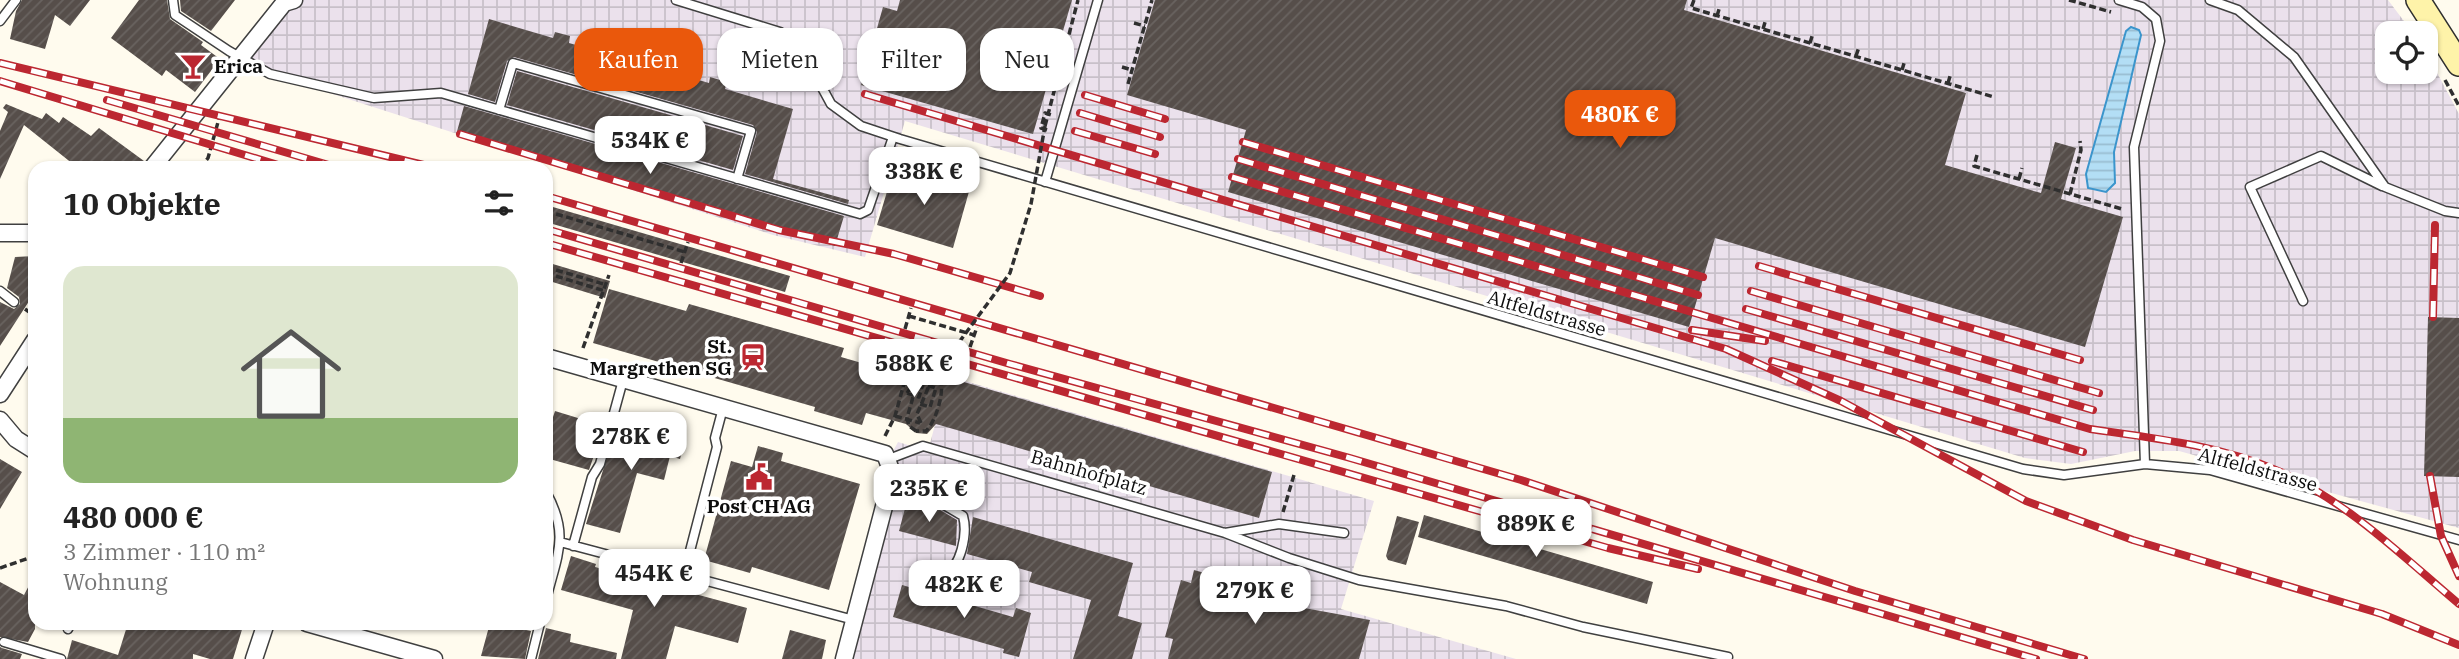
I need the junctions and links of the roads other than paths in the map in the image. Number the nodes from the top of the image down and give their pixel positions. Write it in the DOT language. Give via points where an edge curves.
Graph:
graph roads {
  1 [pos="16,0"];
  2 [pos="173,0"];
  3 [pos="676,0"];
  4 [pos="1098,0"];
  5 [pos="2119,0"];
  6 [pos="2210,0"];
  7 [pos="2418,0"];
  8 [pos="288,1"];
  9 [pos="0,20"];
  10 [pos="240,56"];
  11 [pos="2459,64"];
  12 [pos="499,110"];
  13 [pos="893,137"];
  14 [pos="158,161"];
  15 [pos="737,179"];
  16 [pos="1045,182"];
  17 [pos="2385,187"];
  18 [pos="2459,213"];
  19 [pos="0,233"];
  20 [pos="28,233"];
  21 [pos="0,291"];
  22 [pos="2303,301"];
  23 [pos="14,302"];
  24 [pos="28,351"];
  25 [pos="553,359"];
  26 [pos="623,380"];
  27 [pos="0,394"];
  28 [pos="723,408"];
  29 [pos="0,419"];
  30 [pos="28,447"];
  31 [pos="884,454"];
  32 [pos="2145,464"];
  33 [pos="887,492"];
  34 [pos="553,505"];
  35 [pos="1225,533"];
  36 [pos="1344,533"];
  37 [pos="2459,540"];
  38 [pos="561,542"];
  39 [pos="573,546"];
  40 [pos="553,573"];
  41 [pos="684,574"];
  42 [pos="944,575"];
  43 [pos="854,620"];
  44 [pos="264,630"];
  45 [pos="332,630"];
  46 [pos="538,630"];
  47 [pos="4,642"];
  48 [pos="1728,657"];
  49 [pos="61,659"];
  50 [pos="254,659"];
  51 [pos="434,659"];
  52 [pos="531,659"];
  53 [pos="844,659"];
  1 -- 9 [label="lane"];
  2 -- 10 [label="lane" via="175,15"];
  3 -- 13 [label="lane, Altfeldstrasse" via="780,32 800,47 831,104 861,126"];
  4 -- 16 [label="lane"];
  5 -- 32 [label="lane" via="2142,7 2156,19 2160,41 2134,147"];
  6 -- 17 [label="lane" via="2238,10 2294,57"];
  7 -- 11 [label="main road"];
  8 -- 10 [label="street"];
  10 -- 12 [label="lane" via="270,74 343,92 374,98 441,93"];
  10 -- 14 [label="street"];
  12 -- 15 [label="lane"];
  12 -- 15 [label="lane" via="513,63 751,131"];
  13 -- 15 [label="lane" via="868,210 860,214"];
  13 -- 16 [label="lane, Altfeldstrasse"];
  16 -- 32 [label="lane, Altfeldstrasse" via="2023,469 2064,475"];
  17 -- 18 [label="lane"];
  17 -- 22 [label="lane" via="2321,156 2250,187"];
  19 -- 20 [label="street"];
  21 -- 23 [label="lane"];
  24 -- 27 [label="street"];
  25 -- 26 [label="street"];
  26 -- 28 [label="street"];
  26 -- 39 [label="lane"];
  28 -- 31 [label="street"];
  28 -- 41 [label="lane"];
  29 -- 30 [label="street"];
  31 -- 33 [label="street" via="891,470"];
  31 -- 35 [label="lane, Bahnhofplatz" via="923,446"];
  32 -- 37 [label="lane, Altfeldstrasse" via="2210,470"];
  33 -- 42 [label="lane" via="929,496 963,516 966,525 958,563"];
  33 -- 43 [label="street"];
  34 -- 38 [label="lane"];
  35 -- 36 [label="lane, Bahnhofplatz" via="1279,524"];
  35 -- 48 [label="lane" via="1359,580 1506,606"];
  38 -- 39 [label="lane"];
  38 -- 40 [label="lane"];
  39 -- 41 [label="lane"];
  41 -- 43 [label="lane"];
  43 -- 53 [label="street"];
  44 -- 50 [label="street"];
  45 -- 51 [label="street"];
  46 -- 52 [label="lane"];
  47 -- 49 [label="lane"];
}
